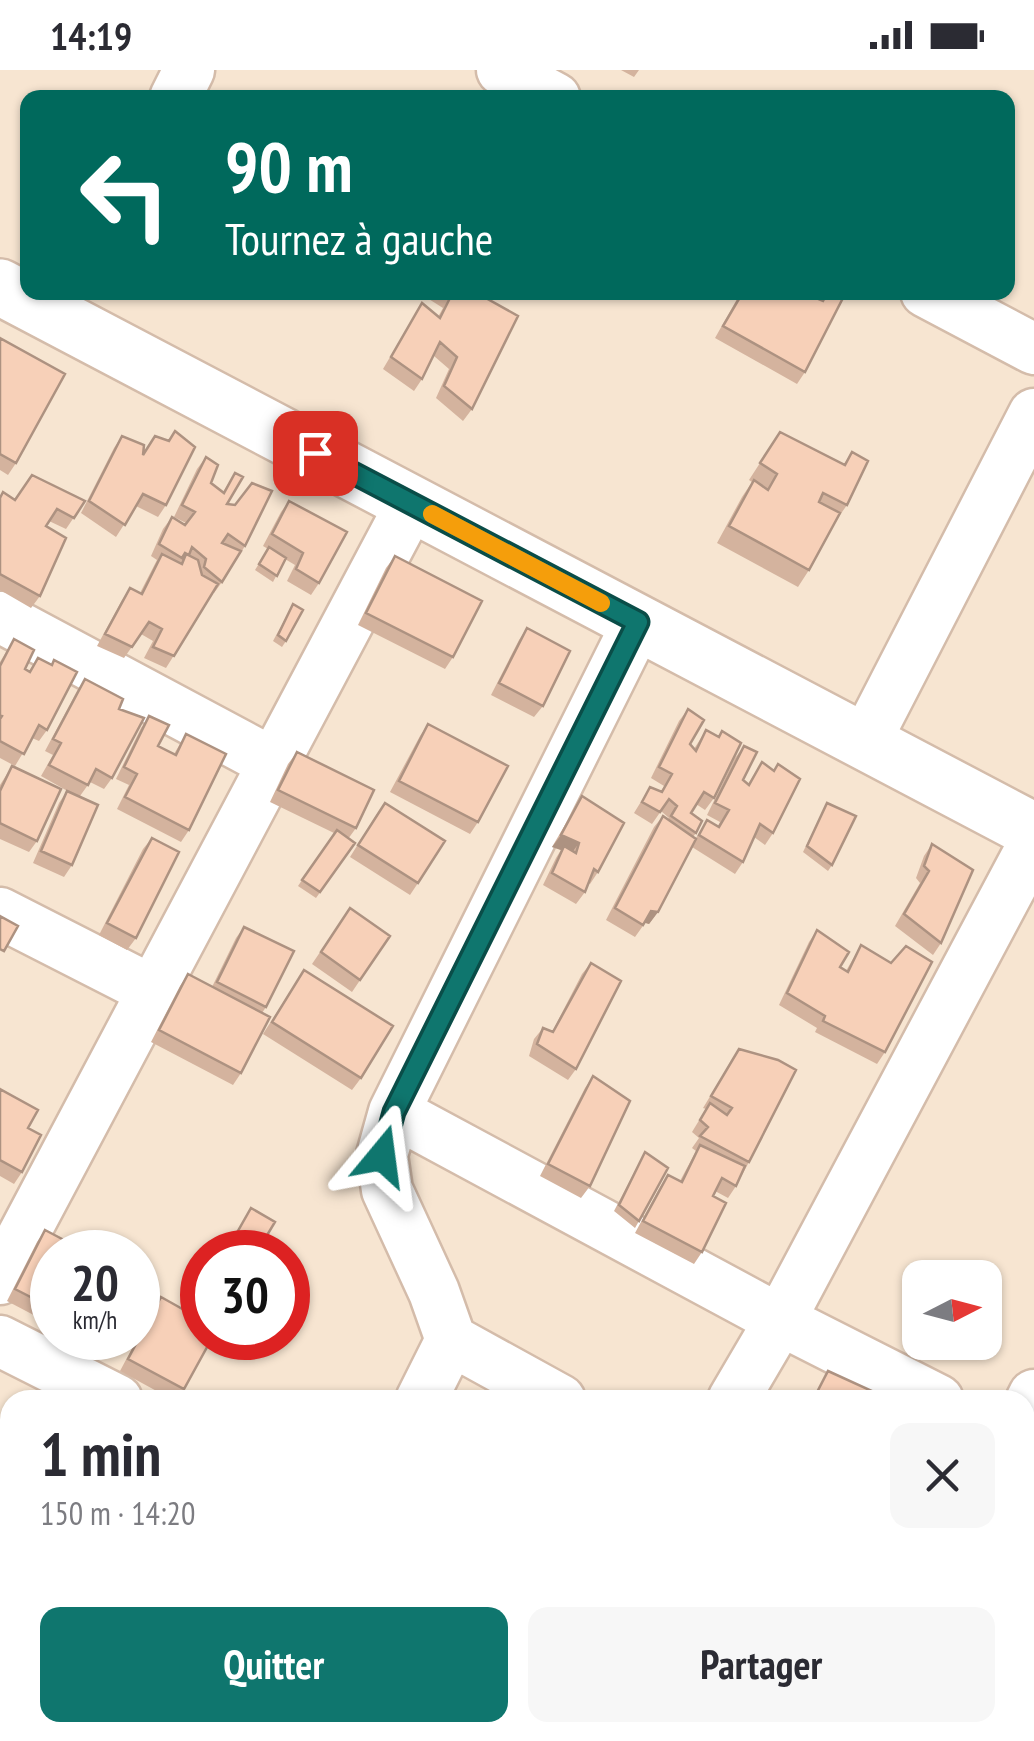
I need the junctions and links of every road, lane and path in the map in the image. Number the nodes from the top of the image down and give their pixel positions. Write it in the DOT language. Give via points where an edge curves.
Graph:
graph roads {
  1 [pos="502,70"];
  2 [pos="540,90"];
  3 [pos="941,300"];
  4 [pos="67,305"];
  5 [pos="1034,349"];
  6 [pos="1034,414"];
  7 [pos="412,504"];
  8 [pos="0,617"];
  9 [pos="638,622"];
  10 [pos="865,742"];
  11 [pos="273,763"];
  12 [pos="1034,831"];
  13 [pos="1034,843"];
  14 [pos="0,912"];
  15 [pos="152,991"];
  16 [pos="394,1112"];
  17 [pos="0,1279"];
  18 [pos="780,1320"];
  19 [pos="451,1340"];
  20 [pos="0,1341"];
  21 [pos="96,1390"];
  22 [pos="426,1390"];
  23 [pos="542,1390"];
  24 [pos="739,1390"];
  25 [pos="918,1390"];
  1 -- 2 [label="street"];
  3 -- 5 [label="street"];
  4 -- 7 [label="street"];
  6 -- 10 [label="street"];
  7 -- 9 [label="street"];
  7 -- 11 [label="street"];
  8 -- 11 [label="street"];
  9 -- 10 [label="street"];
  9 -- 16 [label="street"];
  10 -- 12 [label="street"];
  11 -- 15 [label="street"];
  13 -- 18 [label="street"];
  14 -- 15 [label="street"];
  15 -- 17 [label="street"];
  16 -- 18 [label="street"];
  16 -- 19 [label="street" via="382,1156 387,1190"];
  18 -- 24 [label="street"];
  18 -- 25 [label="street"];
  19 -- 22 [label="street"];
  19 -- 23 [label="street"];
  20 -- 21 [label="street"];
}
